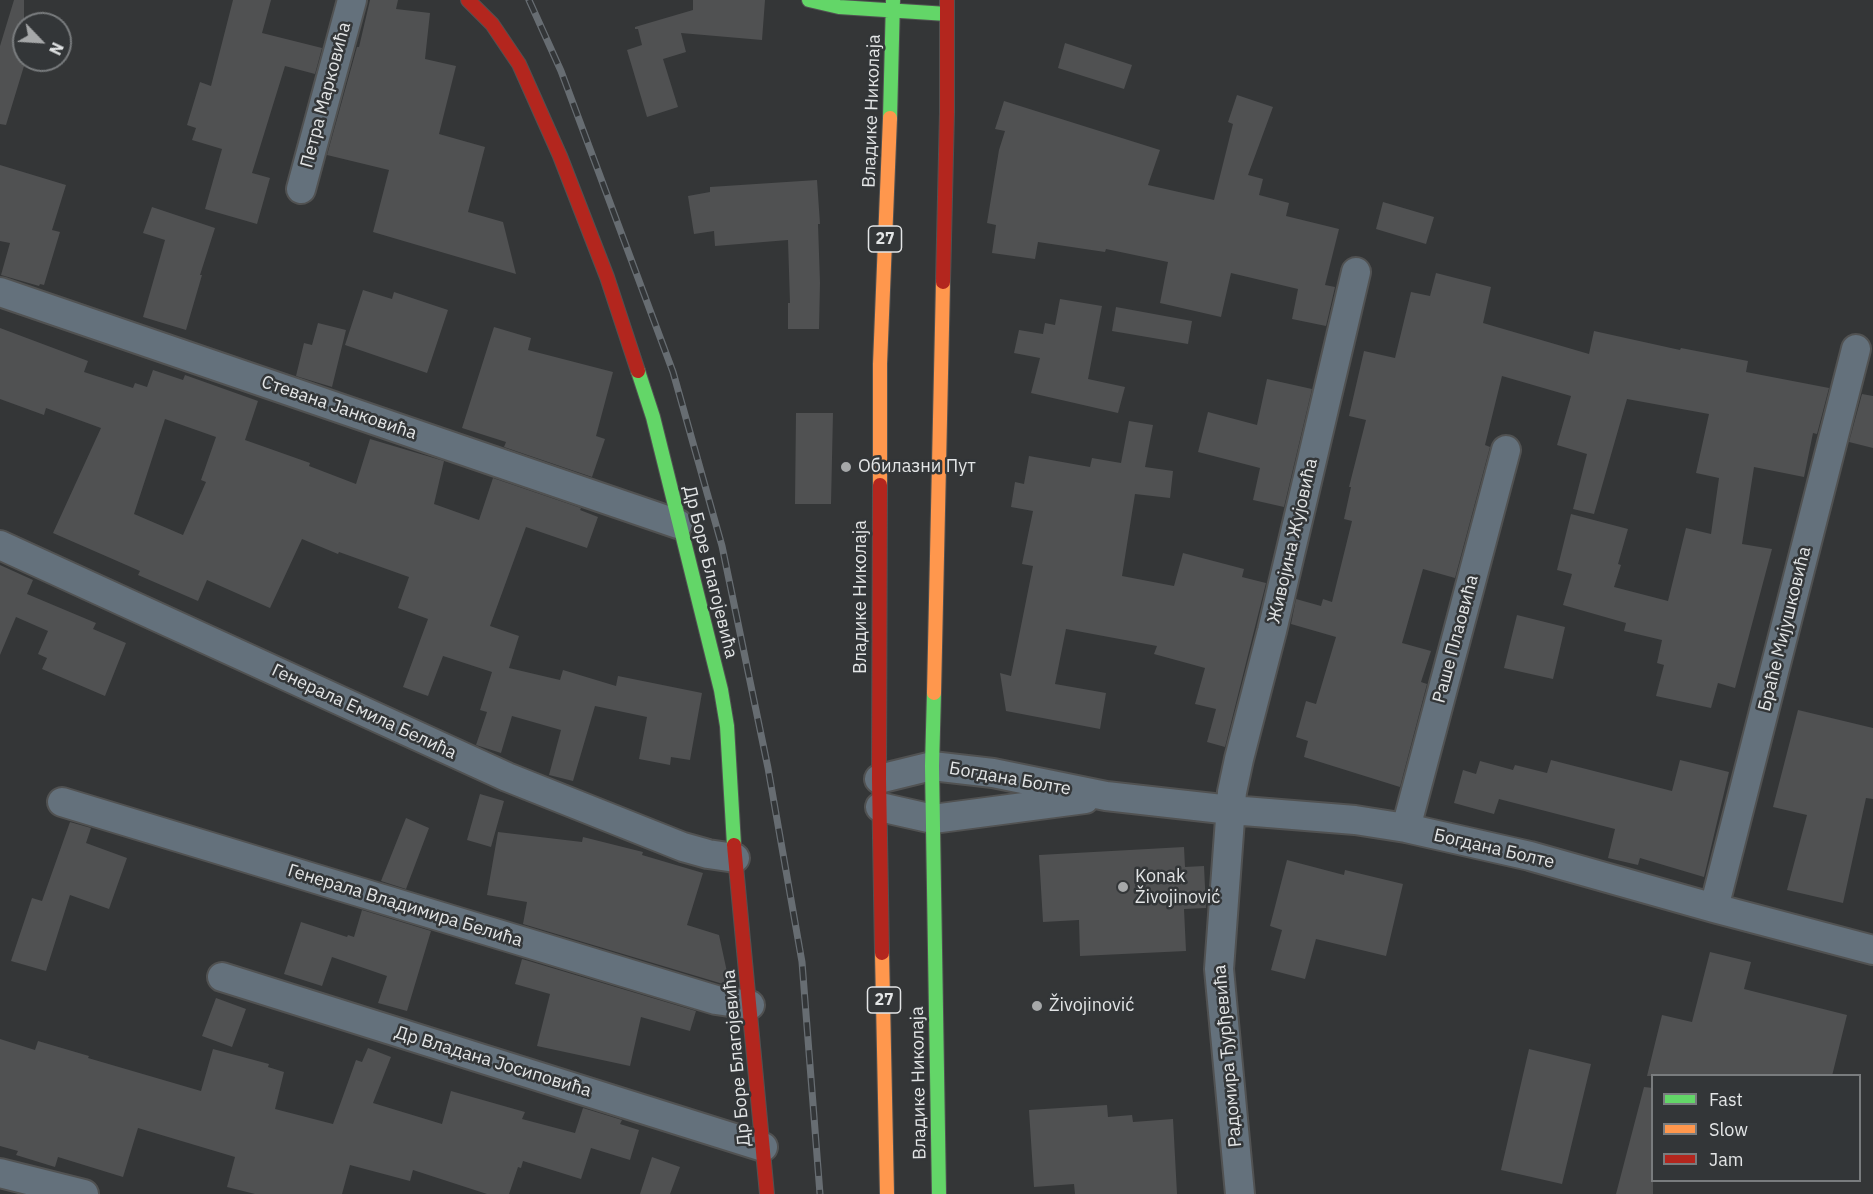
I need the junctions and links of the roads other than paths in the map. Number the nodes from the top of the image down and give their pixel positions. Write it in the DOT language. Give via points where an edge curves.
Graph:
graph roads {
  1 [pos="352,0"];
  2 [pos="468,0"];
  3 [pos="809,0"];
  4 [pos="893,6"];
  5 [pos="947,7"];
  6 [pos="301,189"];
  7 [pos="1356,272"];
  8 [pos="0,292"];
  9 [pos="1857,349"];
  10 [pos="1506,450"];
  11 [pos="678,524"];
  12 [pos="0,545"];
  13 [pos="932,766"];
  14 [pos="879,779"];
  15 [pos="1106,796"];
  16 [pos="62,802"];
  17 [pos="880,807"];
  18 [pos="1231,810"];
  19 [pos="933,819"];
  20 [pos="1406,828"];
  21 [pos="735,858"];
  22 [pos="1714,908"];
  23 [pos="1873,950"];
  24 [pos="222,977"];
  25 [pos="750,1005"];
  26 [pos="763,1147"];
  27 [pos="0,1173"];
  28 [pos="84,1194"];
  29 [pos="767,1194"];
  30 [pos="887,1194"];
  31 [pos="939,1194"];
  32 [pos="1240,1194"];
  1 -- 6 [label="street, Петра Марковића"];
  2 -- 11 [label="main road, Др Боре Благојевића" via="492,24 519,64 560,156 607,277 653,417"];
  3 -- 4 [label="main road" via="839,7"];
  4 -- 5 [label="main road"];
  4 -- 14 [label="main road, Владике Николаја / 27" via="880,364"];
  5 -- 13 [label="main road, Владике Николаја"];
  7 -- 18 [label="street, Живојина Жујовића" via="1239,759"];
  8 -- 11 [label="street, Стевана Јанковића"];
  9 -- 22 [label="street, Браће Мијушковића"];
  10 -- 20 [label="street, Раше Плаовића"];
  11 -- 21 [label="main road, Др Боре Благојевића" via="728,726"];
  12 -- 21 [label="street, Генерала Емила Белића" via="507,777 683,847"];
  13 -- 14 [label="street, Богдана Болте"];
  13 -- 15 [label="street, Богдана Болте" via="993,773"];
  13 -- 19 [label="main road, Владике Николаја"];
  14 -- 17 [label="main road, Владике Николаја / 27"];
  15 -- 18 [label="street, Богдана Болте"];
  15 -- 19 [label="street, Богдана Болте"];
  16 -- 25 [label="street, Генерала Владимира Белића" via="716,1000"];
  17 -- 19 [label="street, Богдана Болте"];
  17 -- 30 [label="main road, Владике Николаја / 27"];
  18 -- 20 [label="street, Богдана Болте"];
  18 -- 32 [label="street, Радомира Ђурђевића" via="1220,969"];
  19 -- 31 [label="main road, Владике Николаја"];
  20 -- 22 [label="street, Богдана Болте" via="1530,856"];
  21 -- 25 [label="main road, Др Боре Благојевића"];
  22 -- 23 [label="street, Богдана Болте"];
  24 -- 26 [label="street, Др Владана Јосиповића"];
  25 -- 26 [label="main road, Др Боре Благојевића"];
  26 -- 29 [label="main road, Др Боре Благојевића"];
  27 -- 28 [label="street"];
}
